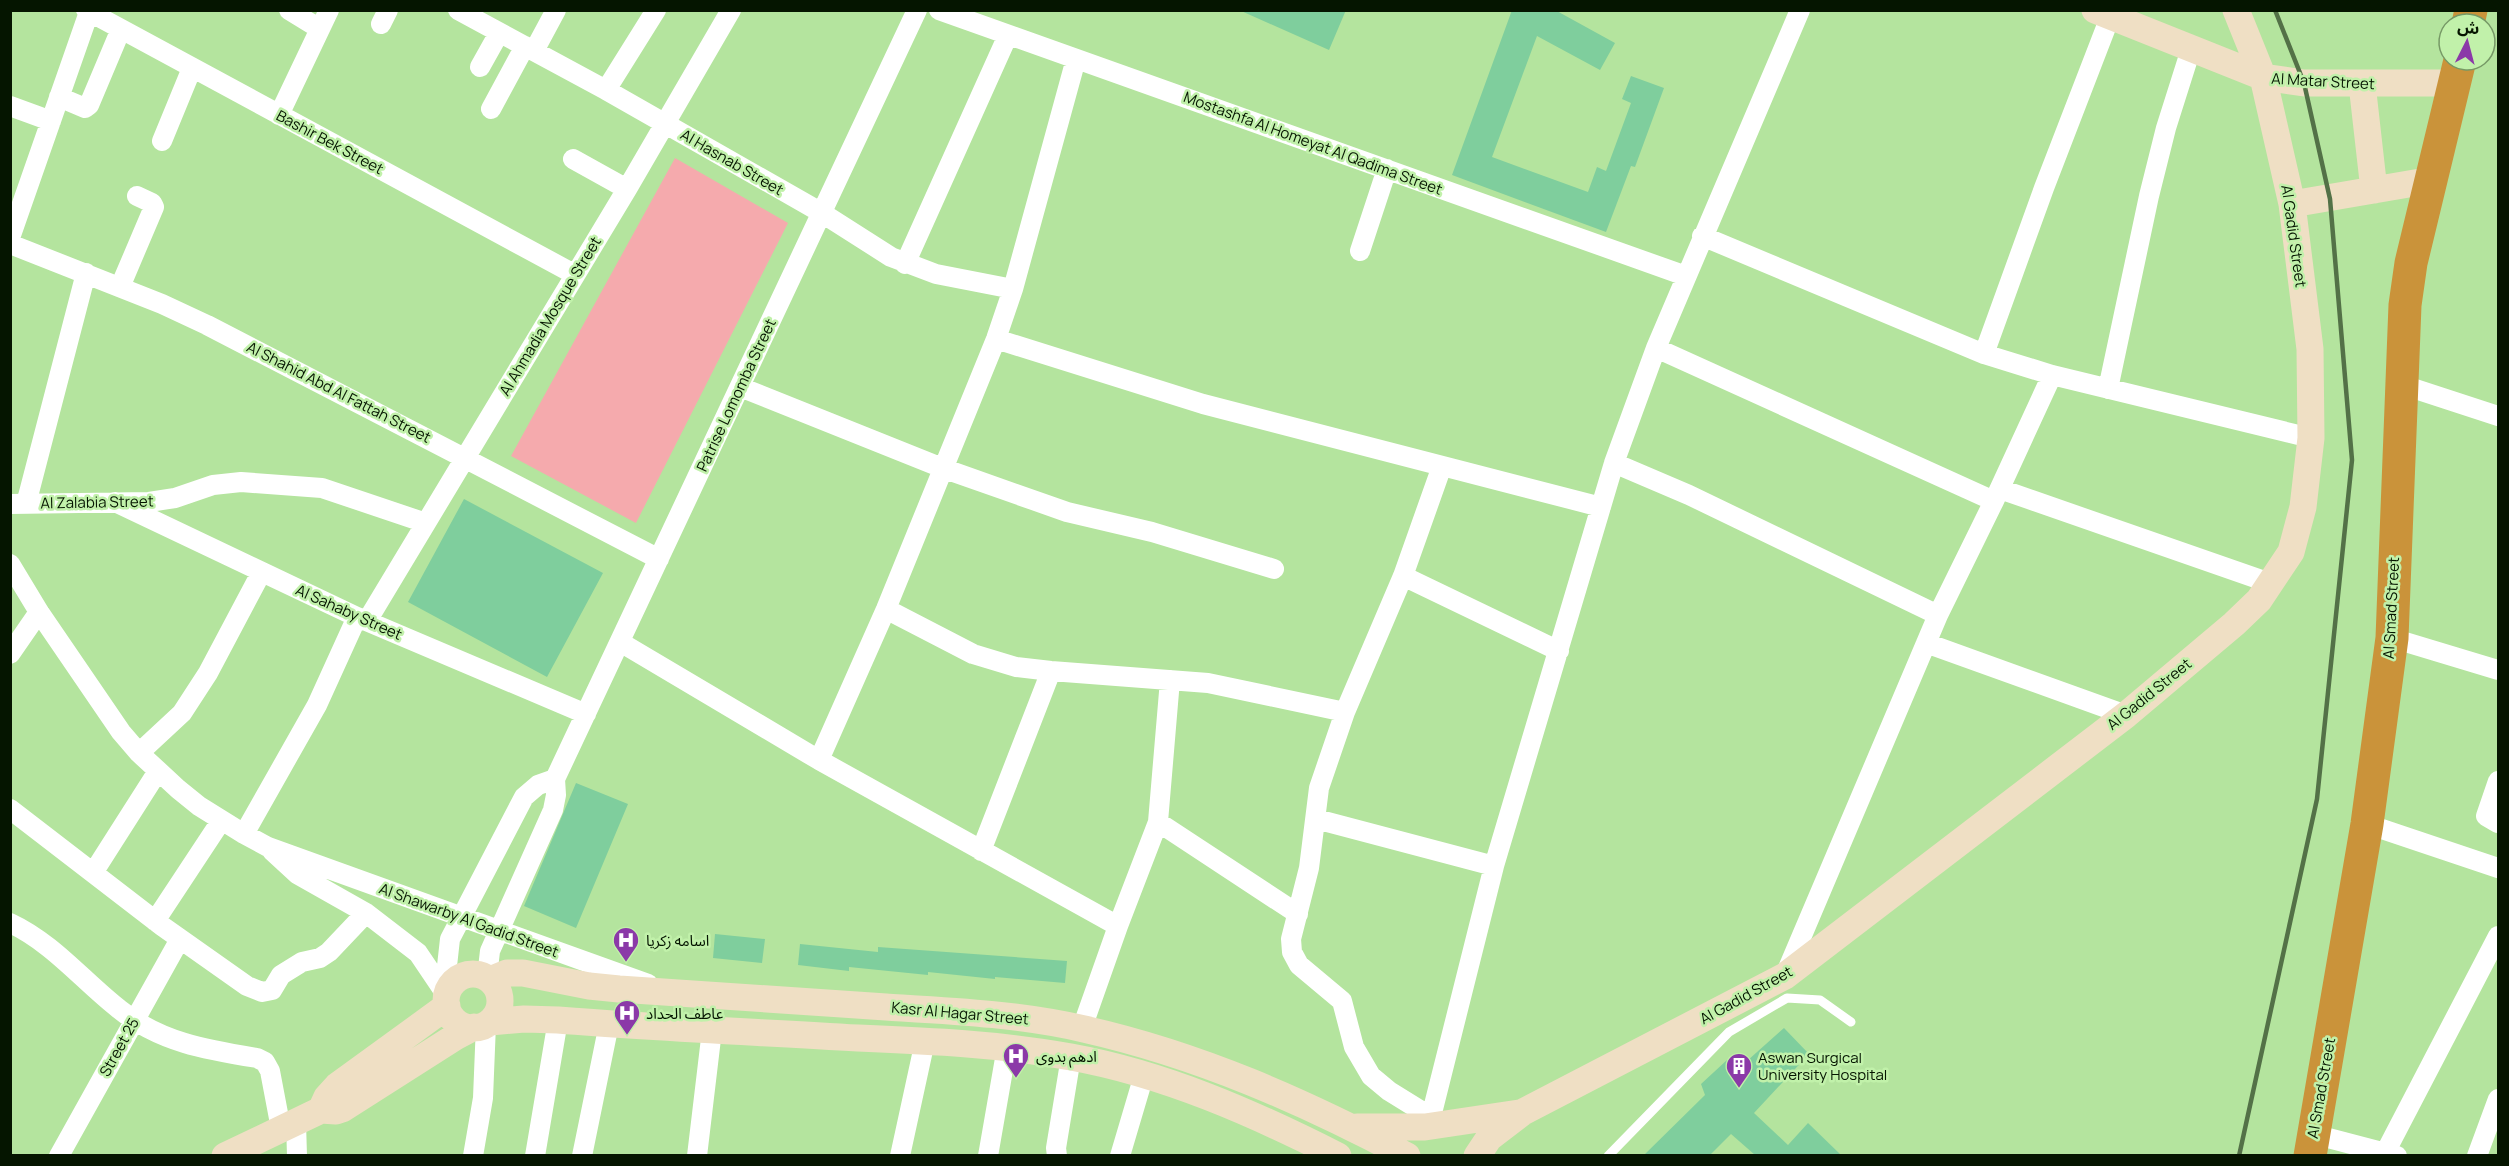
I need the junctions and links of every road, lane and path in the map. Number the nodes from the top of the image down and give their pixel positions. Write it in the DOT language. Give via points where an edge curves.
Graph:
graph roads {
  1 [pos="289,10"];
  2 [pos="330,10"];
  3 [pos="458,10"];
  4 [pos="556,10"];
  5 [pos="656,10"];
  6 [pos="731,10"];
  7 [pos="917,10"];
  8 [pos="939,10"];
  9 [pos="1800,10"];
  10 [pos="2236,10"];
  11 [pos="87,11"];
  12 [pos="2102,14"];
  13 [pos="121,29"];
  14 [pos="320,29"];
  15 [pos="499,33"];
  16 [pos="1008,35"];
  17 [pos="529,49"];
  18 [pos="2191,49"];
  19 [pos="1077,59"];
  20 [pos="480,67"];
  21 [pos="192,68"];
  22 [pos="2457,72"];
  23 [pos="2263,77"];
  24 [pos="2362,84"];
  25 [pos="606,90"];
  26 [pos="59,97"];
  27 [pos="10,106"];
  28 [pos="491,109"];
  29 [pos="279,115"];
  30 [pos="51,121"];
  31 [pos="665,124"];
  32 [pos="162,141"];
  33 [pos="573,159"];
  34 [pos="1387,169"];
  35 [pos="2433,180"];
  36 [pos="627,189"];
  37 [pos="2374,190"];
  38 [pos="137,196"];
  39 [pos="2292,204"];
  40 [pos="822,213"];
  41 [pos="1702,236"];
  42 [pos="10,238"];
  43 [pos="10,244"];
  44 [pos="1360,251"];
  45 [pos="905,264"];
  46 [pos="86,273"];
  47 [pos="574,274"];
  48 [pos="1686,276"];
  49 [pos="120,287"];
  50 [pos="1013,289"];
  51 [pos="996,339"];
  52 [pos="1656,348"];
  53 [pos="1984,354"];
  54 [pos="2052,375"];
  55 [pos="2400,384"];
  56 [pos="740,387"];
  57 [pos="2108,389"];
  58 [pos="2499,416"];
  59 [pos="2311,438"];
  60 [pos="465,458"];
  61 [pos="1614,463"];
  62 [pos="1442,465"];
  63 [pos="945,469"];
  64 [pos="1997,495"];
  65 [pos="115,502"];
  66 [pos="18,504"];
  67 [pos="1601,507"];
  68 [pos="426,523"];
  69 [pos="659,559"];
  70 [pos="10,564"];
  71 [pos="1274,569"];
  72 [pos="261,573"];
  73 [pos="1403,576"];
  74 [pos="2270,583"];
  75 [pos="10,584"];
  76 [pos="886,609"];
  77 [pos="39,612"];
  78 [pos="1938,615"];
  79 [pos="362,619"];
  80 [pos="2392,638"];
  81 [pos="620,642"];
  82 [pos="1926,643"];
  83 [pos="1559,651"];
  84 [pos="10,654"];
  85 [pos="2499,670"];
  86 [pos="1051,671"];
  87 [pos="1170,680"];
  88 [pos="1345,712"];
  89 [pos="586,714"];
  90 [pos="2126,715"];
  91 [pos="139,753"];
  92 [pos="819,760"];
  93 [pos="158,771"];
  94 [pos="555,779"];
  95 [pos="2499,781"];
  96 [pos="10,809"];
  97 [pos="1316,819"];
  98 [pos="221,821"];
  99 [pos="1158,822"];
  100 [pos="2499,823"];
  101 [pos="2367,825"];
  102 [pos="244,834"];
  103 [pos="268,847"];
  104 [pos="981,851"];
  105 [pos="1494,866"];
  106 [pos="2499,868"];
  107 [pos="93,873"];
  108 [pos="366,913"];
  109 [pos="1298,914"];
  110 [pos="461,917"];
  111 [pos="155,921"];
  112 [pos="10,924"];
  113 [pos="1118,926"];
  114 [pos="499,931"];
  115 [pos="2499,936"];
  116 [pos="180,939"];
  117 [pos="2494,957"];
  118 [pos="1785,975"];
  119 [pos="489,979"];
  120 [pos="670,992"];
  121 [pos="449,995"];
  122 [pos="134,1020"];
  123 [pos="558,1020"];
  124 [pos="1851,1022"];
  125 [pos="484,1024"];
  126 [pos="609,1024"];
  127 [pos="1082,1028"];
  128 [pos="712,1030"];
  129 [pos="925,1041"];
  130 [pos="1007,1047"];
  131 [pos="1071,1057"];
  132 [pos="1144,1075"];
  133 [pos="2499,1099"];
  134 [pos="321,1110"];
  135 [pos="1523,1112"];
  136 [pos="1439,1121"];
  137 [pos="289,1125"];
  138 [pos="1352,1127"];
  139 [pos="2311,1145"];
  140 [pos="2391,1153"];
  141 [pos="59,1155"];
  142 [pos="225,1155"];
  143 [pos="297,1155"];
  144 [pos="473,1155"];
  145 [pos="535,1155"];
  146 [pos="582,1155"];
  147 [pos="697,1155"];
  148 [pos="900,1155"];
  149 [pos="988,1155"];
  150 [pos="1057,1155"];
  151 [pos="1120,1155"];
  152 [pos="1338,1155"];
  153 [pos="1407,1155"];
  154 [pos="1477,1155"];
  155 [pos="1608,1155"];
  156 [pos="2476,1155"];
  1 -- 14 [label="street"];
  2 -- 14 [label="street"];
  3 -- 15 [label="street, Al Hasnab Street"];
  4 -- 17 [label="street"];
  5 -- 25 [label="street"];
  6 -- 31 [label="street, Al Ahmadia Mosque Street"];
  7 -- 40 [label="street, Patrise Lomomba Street"];
  8 -- 16 [label="street, Mostashfa Al Homeyat Al Qadima Street"];
  9 -- 41 [label="street"];
  10 -- 23 [label="main road, Al Gadid Street"];
  11 -- 13 [label="street, Bashir Bek Street"];
  11 -- 26 [label="street"];
  12 -- 18 [label="main road, Al Matar Street"];
  12 -- 53 [label="street"];
  13 -- 21 [label="street, Bashir Bek Street"];
  13 -- 26 [label="street" via="89,105 80,107"];
  14 -- 29 [label="street"];
  15 -- 17 [label="street, Al Hasnab Street"];
  15 -- 20 [label="street"];
  16 -- 19 [label="street, Mostashfa Al Homeyat Al Qadima Street"];
  16 -- 45 [label="street"];
  17 -- 25 [label="street, Al Hasnab Street"];
  17 -- 28 [label="street"];
  18 -- 23 [label="main road, Al Matar Street"];
  18 -- 57 [label="street" via="2149,196"];
  19 -- 34 [label="street, Mostashfa Al Homeyat Al Qadima Street"];
  19 -- 50 [label="street"];
  21 -- 29 [label="street, Bashir Bek Street"];
  21 -- 32 [label="street"];
  22 -- 24 [label="main road, Al Matar Street"];
  22 -- 35 [label="highway, Al Smad Street"];
  23 -- 24 [label="main road, Al Matar Street" via="2304,83"];
  23 -- 39 [label="main road, Al Gadid Street"];
  24 -- 37 [label="main road"];
  25 -- 31 [label="street, Al Hasnab Street"];
  26 -- 30 [label="street"];
  27 -- 30 [label="street"];
  29 -- 47 [label="street, Bashir Bek Street"];
  30 -- 42 [label="street"];
  31 -- 36 [label="street, Al Ahmadia Mosque Street"];
  31 -- 40 [label="street, Al Hasnab Street"];
  33 -- 36 [label="street"];
  34 -- 44 [label="street"];
  34 -- 48 [label="street, Mostashfa Al Homeyat Al Qadima Street"];
  35 -- 37 [label="main road"];
  35 -- 55 [label="highway, Al Smad Street" via="2404,304"];
  36 -- 47 [label="street, Al Ahmadia Mosque Street"];
  37 -- 39 [label="main road"];
  38 -- 49 [label="street" via="152,202 154,207"];
  39 -- 59 [label="main road, Al Gadid Street" via="2310,349"];
  40 -- 45 [label="street, Al Hasnab Street"];
  40 -- 56 [label="street, Patrise Lomomba Street"];
  41 -- 48 [label="street"];
  41 -- 53 [label="street"];
  43 -- 46 [label="street, Al Shahid Abd Al Fattah Street"];
  45 -- 50 [label="street, Al Hasnab Street"];
  46 -- 49 [label="street, Al Shahid Abd Al Fattah Street"];
  46 -- 66 [label="street"];
  47 -- 60 [label="street, Al Ahmadia Mosque Street"];
  48 -- 52 [label="street"];
  49 -- 60 [label="street, Al Shahid Abd Al Fattah Street" via="207,325"];
  50 -- 51 [label="street"];
  51 -- 62 [label="street" via="1203,404"];
  51 -- 63 [label="street"];
  52 -- 61 [label="street"];
  52 -- 64 [label="street"];
  53 -- 54 [label="street"];
  54 -- 57 [label="street"];
  54 -- 64 [label="street"];
  55 -- 58 [label="street"];
  55 -- 80 [label="highway, Al Smad Street"];
  56 -- 63 [label="street"];
  56 -- 69 [label="street, Patrise Lomomba Street"];
  57 -- 59 [label="street"];
  59 -- 74 [label="main road, Al Gadid Street" via="2303,507 2291,552"];
  60 -- 68 [label="street, Al Ahmadia Mosque Street"];
  60 -- 69 [label="street, Al Shahid Abd Al Fattah Street"];
  61 -- 67 [label="street"];
  61 -- 78 [label="street" via="1730,514"];
  62 -- 67 [label="street"];
  62 -- 73 [label="street"];
  63 -- 71 [label="street" via="1067,512 1152,532"];
  63 -- 76 [label="street"];
  64 -- 74 [label="street"];
  64 -- 78 [label="street"];
  65 -- 66 [label="street, Al Zalabia Street"];
  65 -- 68 [label="street, Al Zalabia Street" via="162,501 227,482 305,486 339,493"];
  65 -- 72 [label="street, Al Sahaby Street"];
  67 -- 83 [label="street"];
  68 -- 79 [label="street, Al Ahmadia Mosque Street"];
  69 -- 81 [label="street, Patrise Lomomba Street"];
  70 -- 77 [label="street, Al Shawarby Al Gadid Street"];
  72 -- 79 [label="street, Al Sahaby Street"];
  72 -- 91 [label="street" via="182,713"];
  73 -- 83 [label="street"];
  73 -- 88 [label="street"];
  74 -- 90 [label="main road, Al Gadid Street" via="2234,624"];
  75 -- 77 [label="street, Al Shawarby Al Gadid Street"];
  76 -- 86 [label="street" via="973,654 1016,667"];
  76 -- 92 [label="street"];
  77 -- 84 [label="street"];
  77 -- 91 [label="street, Al Shawarby Al Gadid Street"];
  78 -- 82 [label="street"];
  79 -- 89 [label="street, Al Sahaby Street"];
  79 -- 102 [label="street, Al Ahmadia Mosque Street"];
  80 -- 85 [label="street"];
  80 -- 101 [label="highway, Al Smad Street"];
  81 -- 89 [label="street, Patrise Lomomba Street"];
  81 -- 92 [label="street"];
  82 -- 90 [label="street"];
  82 -- 118 [label="street"];
  83 -- 105 [label="street"];
  86 -- 87 [label="street"];
  86 -- 104 [label="street"];
  87 -- 88 [label="street" via="1208,683"];
  87 -- 99 [label="street"];
  88 -- 97 [label="street" via="1319,788"];
  89 -- 94 [label="street, Patrise Lomomba Street"];
  90 -- 118 [label="main road, Al Gadid Street"];
  91 -- 93 [label="street, Al Shawarby Al Gadid Street"];
  92 -- 104 [label="street"];
  93 -- 98 [label="street, Al Shawarby Al Gadid Street"];
  93 -- 107 [label="street"];
  94 -- 110 [label="street" via="538,784 524,797"];
  94 -- 114 [label="street, Patrise Lomomba Street" via="553,810"];
  95 -- 100 [label="street" via="2486,816"];
  96 -- 107 [label="street"];
  97 -- 105 [label="street"];
  97 -- 109 [label="street"];
  98 -- 102 [label="street, Al Shawarby Al Gadid Street"];
  98 -- 111 [label="street"];
  99 -- 109 [label="street"];
  99 -- 113 [label="street"];
  101 -- 106 [label="street"];
  101 -- 139 [label="highway, Al Smad Street"];
  102 -- 103 [label="street, Al Shawarby Al Gadid Street"];
  103 -- 108 [label="street, Al Shawarby Al Gadid Street" via="297,874"];
  103 -- 110 [label="street, Al Shawarby Al Gadid Street"];
  104 -- 113 [label="street"];
  105 -- 136 [label="street"];
  107 -- 111 [label="street"];
  108 -- 116 [label="street" via="329,952 302,962 281,975 272,990 262,992 247,986"];
  108 -- 121 [label="street, Al Shawarby Al Gadid Street" via="418,953"];
  109 -- 136 [label="street" via="1291,939 1292,952 1299,965 1341,1001 1361,1062 1389,1091"];
  110 -- 114 [label="street, Al Shawarby Al Gadid Street"];
  110 -- 121 [label="street" via="446,956"];
  111 -- 116 [label="street"];
  112 -- 122 [label="street" via="46,945"];
  113 -- 127 [label="street"];
  114 -- 119 [label="street, Patrise Lomomba Street" via="490,951"];
  114 -- 120 [label="street, Al Shawarby Al Gadid Street"];
  115 -- 117 [label="street"];
  116 -- 122 [label="street, Street 25"];
  117 -- 140 [label="street"];
  118 -- 135 [label="main road, Al Gadid Street"];
  119 -- 120 [label="main road, Kasr Al Hagar Street" via="523,973 589,986"];
  119 -- 121 [label="main road" via="465,975"];
  119 -- 125 [label="main road" via="496,986 500,1001 496,1016"];
  120 -- 127 [label="main road, Kasr Al Hagar Street" via="978,1013"];
  121 -- 125 [label="main road" via="457,1022 465,1026"];
  121 -- 134 [label="main road" via="337,1086"];
  122 -- 137 [label="street" via="179,1042 265,1062"];
  122 -- 141 [label="street, Street 25"];
  123 -- 125 [label="main road, Kasr Al Hagar Street"];
  123 -- 126 [label="main road, Kasr Al Hagar Street"];
  123 -- 145 [label="street"];
  124 -- 155 [label="lane" via="1820,1000 1787,998 1729,1032"];
  125 -- 134 [label="main road" via="455,1037 342,1109"];
  125 -- 144 [label="street" via="483,1098"];
  126 -- 128 [label="main road, Kasr Al Hagar Street"];
  126 -- 146 [label="street"];
  127 -- 138 [label="main road, Kasr Al Hagar Street" via="1227,1071"];
  128 -- 129 [label="main road, Kasr Al Hagar Street"];
  128 -- 147 [label="street"];
  129 -- 130 [label="main road, Kasr Al Hagar Street"];
  129 -- 148 [label="street"];
  130 -- 131 [label="main road, Kasr Al Hagar Street"];
  130 -- 149 [label="street"];
  131 -- 132 [label="main road, Kasr Al Hagar Street"];
  131 -- 150 [label="street"];
  132 -- 151 [label="street"];
  132 -- 152 [label="main road, Kasr Al Hagar Street" via="1212,1097"];
  133 -- 156 [label="street"];
  134 -- 137 [label="main road"];
  135 -- 136 [label="main road, Al Gadid Street"];
  135 -- 154 [label="main road, Al Gadid Street" via="1489,1138"];
  136 -- 138 [label="main road, Al Gadid Street" via="1405,1128"];
  137 -- 142 [label="main road"];
  137 -- 143 [label="street"];
  138 -- 153 [label="main road, Kasr Al Hagar Street"];
  139 -- 140 [label="street"];
}
